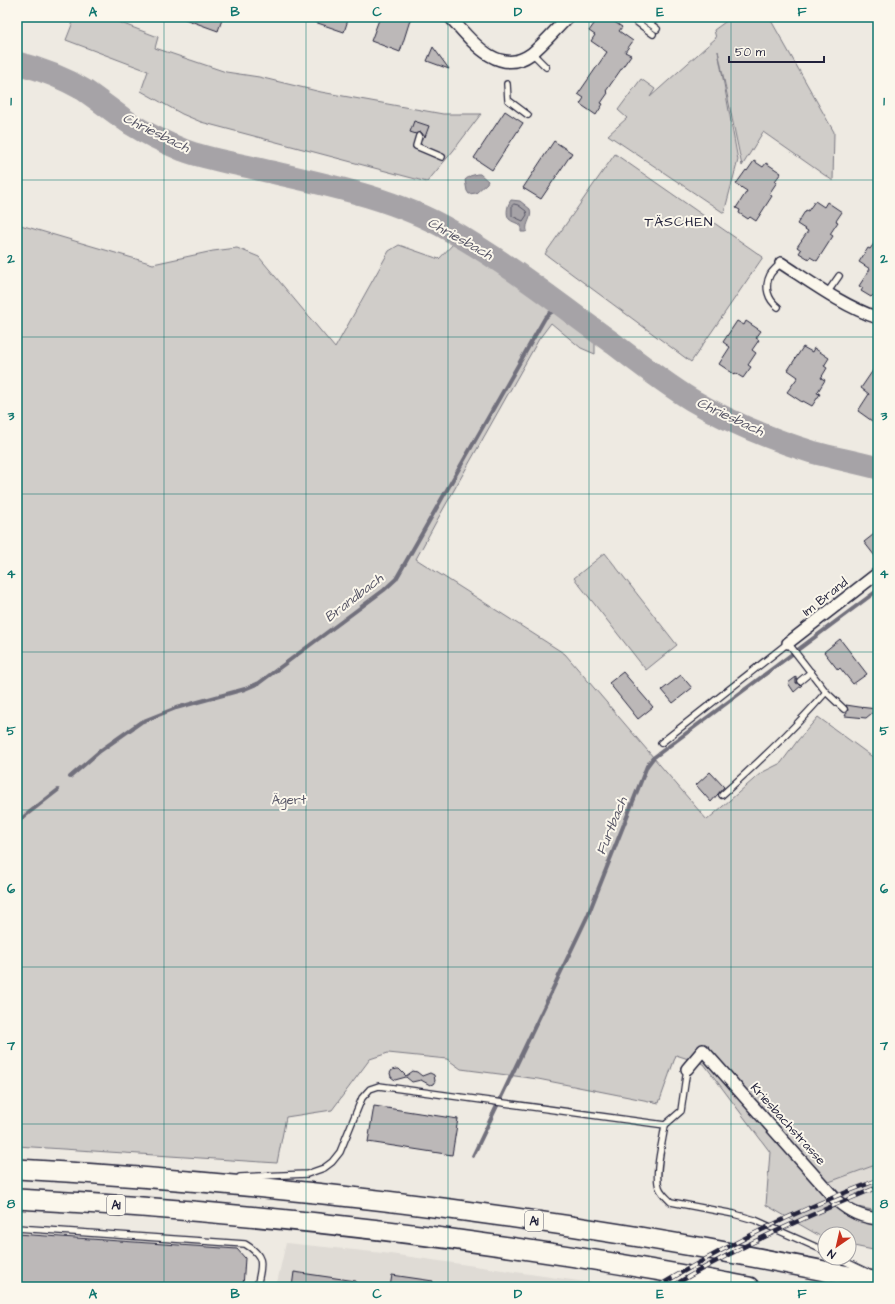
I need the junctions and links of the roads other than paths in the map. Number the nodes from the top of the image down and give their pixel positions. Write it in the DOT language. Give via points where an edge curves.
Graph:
graph roads {
  1 [pos="450,17"];
  2 [pos="568,17"];
  3 [pos="630,17"];
  4 [pos="641,17"];
  5 [pos="657,29"];
  6 [pos="653,34"];
  7 [pos="532,53"];
  8 [pos="546,67"];
  9 [pos="507,84"];
  10 [pos="528,115"];
  11 [pos="419,136"];
  12 [pos="442,156"];
  13 [pos="781,263"];
  14 [pos="839,276"];
  15 [pos="827,293"];
  16 [pos="778,307"];
  17 [pos="878,318"];
  18 [pos="878,574"];
  19 [pos="790,644"];
  20 [pos="811,672"];
  21 [pos="800,681"];
  22 [pos="826,692"];
  23 [pos="844,709"];
  24 [pos="661,743"];
  25 [pos="722,795"];
  26 [pos="687,1069"];
  27 [pos="665,1125"];
  28 [pos="17,1169"];
  29 [pos="186,1181"];
  30 [pos="17,1199"];
  31 [pos="878,1219"];
  32 [pos="17,1228"];
  33 [pos="817,1247"];
  34 [pos="854,1266"];
  35 [pos="878,1278"];
  36 [pos="878,1282"];
  37 [pos="257,1287"];
  38 [pos="749,1287"];
  1 -- 7 [label="street" via="482,50 494,58 502,61 519,60"];
  2 -- 7 [label="street"];
  3 -- 6 [label="lane"];
  4 -- 5 [label="lane"];
  7 -- 8 [label="lane"];
  9 -- 10 [label="lane" via="508,100"];
  11 -- 12 [label="lane" via="416,146"];
  13 -- 15 [label="street"];
  13 -- 16 [label="lane" via="769,276 767,286 768,296"];
  14 -- 15 [label="lane"];
  15 -- 17 [label="street"];
  18 -- 19 [label="street, Im Brand"];
  19 -- 20 [label="lane"];
  19 -- 24 [label="lane"];
  20 -- 21 [label="lane"];
  20 -- 22 [label="lane"];
  22 -- 23 [label="lane"];
  22 -- 25 [label="lane" via="772,750"];
  26 -- 27 [label="lane" via="680,1111"];
  26 -- 31 [label="street, Kriesbachstrasse" via="703,1050 837,1201 857,1215"];
  27 -- 29 [label="lane" via="379,1086 362,1098 340,1152 324,1168 307,1174 289,1176"];
  27 -- 33 [label="lane" via="657,1176 664,1196 671,1202 755,1220"];
  28 -- 29 [label="highway, A1"];
  29 -- 36 [label="highway, A1" via="373,1200 523,1219 726,1252"];
  30 -- 38 [label="highway, A1" via="215,1213 393,1232 586,1259"];
  32 -- 37 [label="lane" via="245,1244 256,1251 262,1262"];
  34 -- 35 [label="lane"];
}
